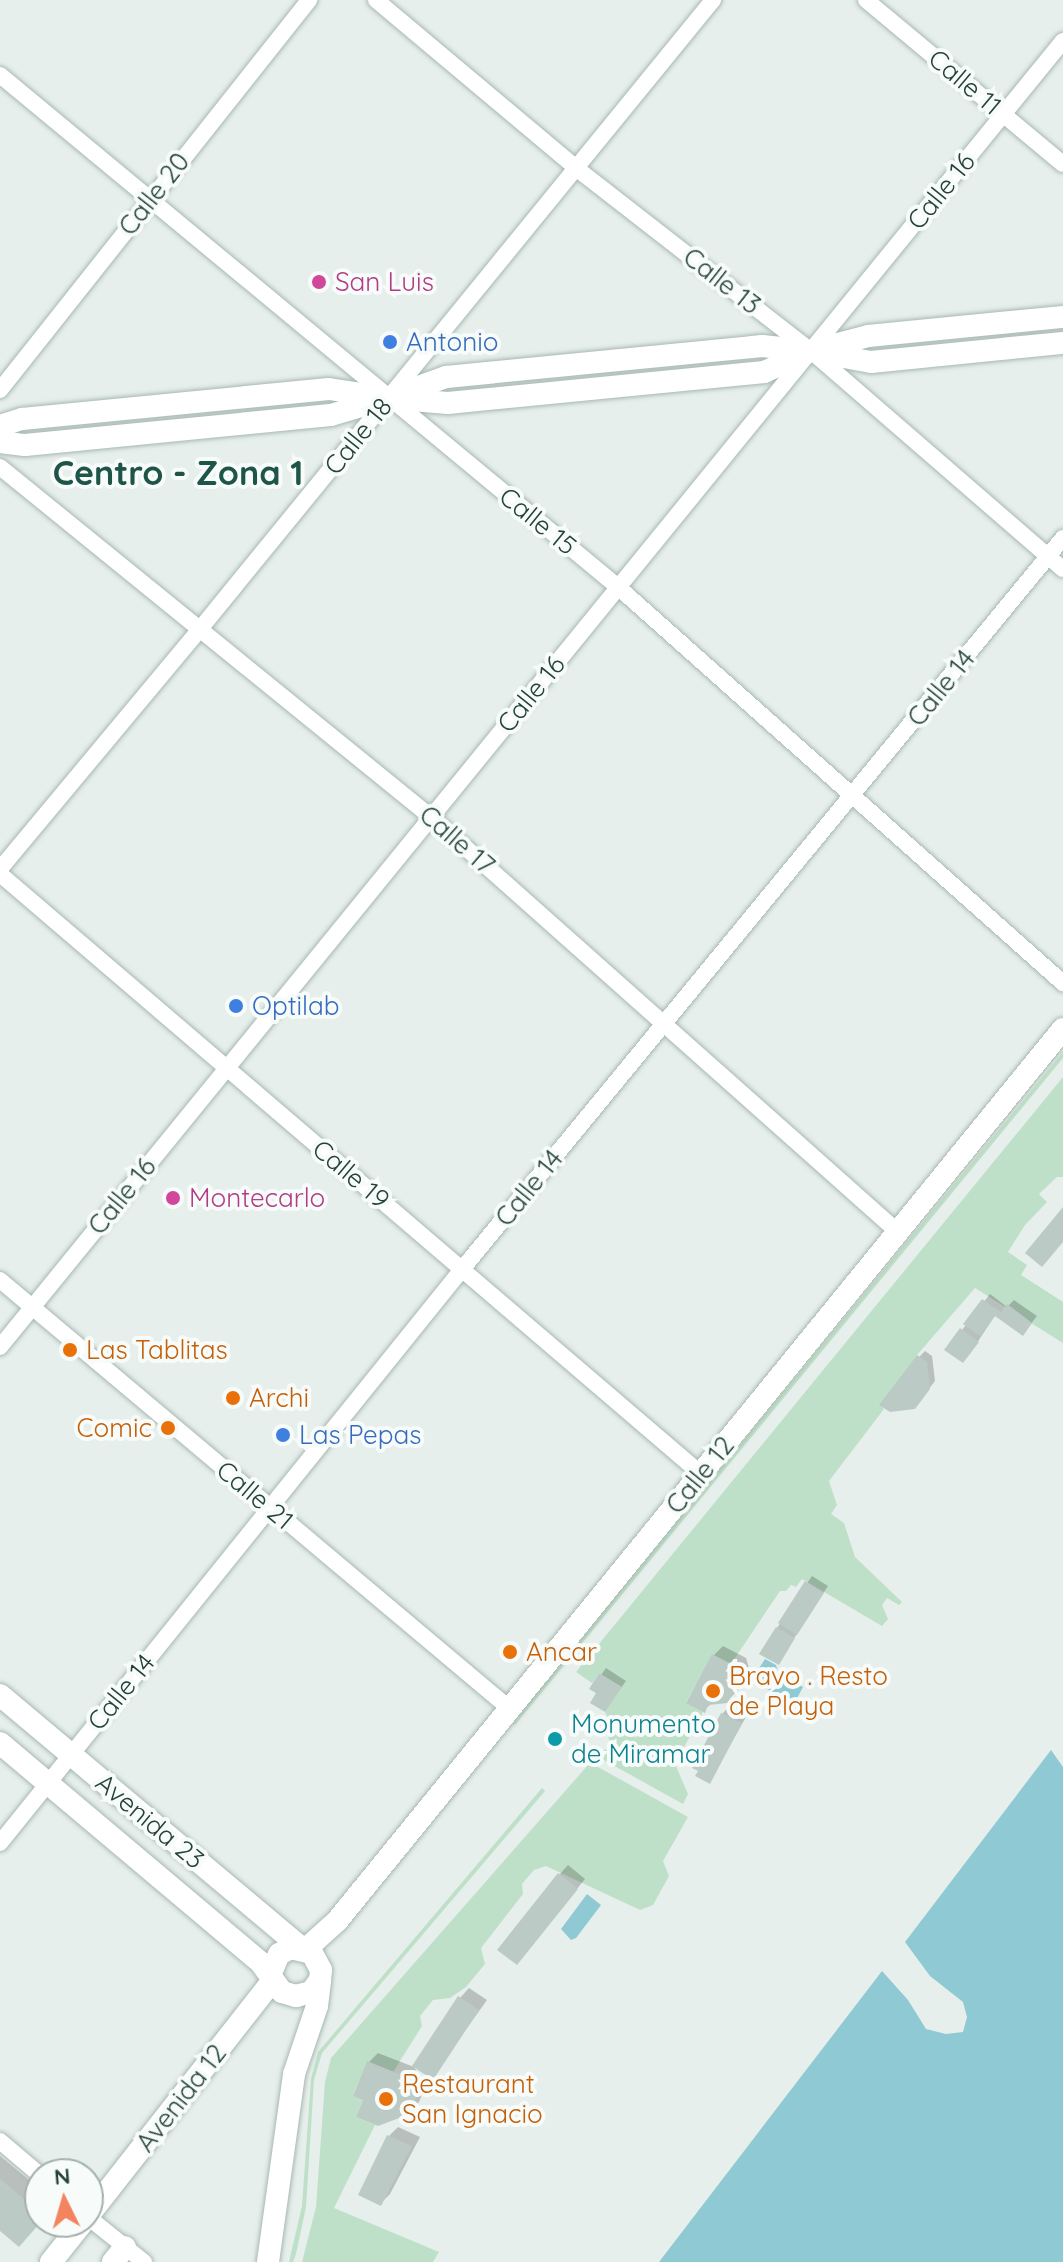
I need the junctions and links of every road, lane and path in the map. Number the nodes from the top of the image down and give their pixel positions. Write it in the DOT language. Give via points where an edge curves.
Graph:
graph roads {
  1 [pos="309,0"];
  2 [pos="376,0"];
  3 [pos="713,0"];
  4 [pos="866,0"];
  5 [pos="1063,41"];
  6 [pos="0,75"];
  7 [pos="1004,114"];
  8 [pos="1063,164"];
  9 [pos="576,168"];
  10 [pos="150,199"];
  11 [pos="1063,317"];
  12 [pos="1063,343"];
  13 [pos="811,351"];
  14 [pos="0,390"];
  15 [pos="388,398"];
  16 [pos="0,426"];
  17 [pos="0,442"];
  18 [pos="0,467"];
  19 [pos="1063,538"];
  20 [pos="1048,556"];
  21 [pos="1063,569"];
  22 [pos="618,587"];
  23 [pos="200,629"];
  24 [pos="853,796"];
  25 [pos="431,817"];
  26 [pos="0,872"];
  27 [pos="1063,983"];
  28 [pos="663,1025"];
  29 [pos="1063,1029"];
  30 [pos="227,1068"];
  31 [pos="898,1232"];
  32 [pos="463,1268"];
  33 [pos="0,1280"];
  34 [pos="32,1307"];
  35 [pos="0,1347"];
  36 [pos="701,1474"];
  37 [pos="271,1508"];
  38 [pos="0,1695"];
  39 [pos="510,1709"];
  40 [pos="0,1743"];
  41 [pos="71,1754"];
  42 [pos="47,1783"];
  43 [pos="0,1843"];
  44 [pos="337,1921"];
  45 [pos="303,1948"];
  46 [pos="320,1975"];
  47 [pos="272,1977"];
  48 [pos="0,2141"];
  49 [pos="24,2161"];
  50 [pos="104,2195"];
  51 [pos="104,2236"];
  52 [pos="70,2238"];
  53 [pos="119,2255"];
  54 [pos="51,2262"];
  55 [pos="144,2262"];
  56 [pos="268,2262"];
  1 -- 10 [label="street, Calle 20"];
  2 -- 9 [label="street, Calle 13"];
  3 -- 9 [label="street, Calle 18"];
  4 -- 7 [label="street, Calle 11"];
  5 -- 7 [label="street, Calle 16"];
  6 -- 10 [label="street, Calle 15"];
  7 -- 8 [label="street, Calle 11"];
  7 -- 13 [label="street, Calle 16"];
  9 -- 13 [label="street, Calle 13"];
  9 -- 15 [label="street, Calle 18"];
  10 -- 14 [label="street, Calle 20"];
  10 -- 15 [label="street, Calle 15"];
  11 -- 13 [label="main road" via="868,336"];
  12 -- 13 [label="main road" via="871,362"];
  13 -- 15 [label="main road" via="764,372 448,403"];
  13 -- 20 [label="street, Calle 13"];
  13 -- 22 [label="street, Calle 16"];
  15 -- 16 [label="main road" via="329,389 22,419"];
  15 -- 17 [label="main road" via="331,415 25,445"];
  15 -- 22 [label="street, Calle 15"];
  15 -- 23 [label="street, Calle 18"];
  18 -- 23 [label="street, Calle 17"];
  19 -- 20 [label="street, Calle 14"];
  20 -- 21 [label="street, Calle 13"];
  20 -- 24 [label="street, Calle 14"];
  22 -- 24 [label="street, Calle 15"];
  22 -- 25 [label="street, Calle 16"];
  23 -- 25 [label="street, Calle 17"];
  23 -- 26 [label="street, Calle 18"];
  24 -- 27 [label="street, Calle 15"];
  24 -- 28 [label="street, Calle 14"];
  25 -- 28 [label="street, Calle 17"];
  25 -- 30 [label="street, Calle 16"];
  26 -- 30 [label="street, Calle 19"];
  28 -- 31 [label="street, Calle 17"];
  28 -- 32 [label="street, Calle 14"];
  29 -- 31 [label="main road, Calle 12"];
  30 -- 32 [label="street, Calle 19"];
  30 -- 34 [label="street, Calle 16"];
  31 -- 36 [label="main road, Calle 12"];
  32 -- 36 [label="street, Calle 19"];
  32 -- 37 [label="street, Calle 14"];
  33 -- 34 [label="street, Calle 21"];
  34 -- 35 [label="street, Calle 16"];
  34 -- 37 [label="street, Calle 21"];
  36 -- 39 [label="main road, Calle 12"];
  37 -- 39 [label="street, Calle 21"];
  37 -- 41 [label="street, Calle 14"];
  38 -- 41 [label="main road, Avenida 23"];
  39 -- 44 [label="main road, Calle 12"];
  40 -- 42 [label="main road, Avenida 23"];
  41 -- 42 [label="street, Calle 14"];
  41 -- 45 [label="main road, Avenida 23"];
  42 -- 43 [label="street, Calle 14"];
  42 -- 47 [label="main road, Avenida 23"];
  44 -- 45 [label="main road, Calle 12"];
  44 -- 46 [label="main road, Calle 12"];
  45 -- 46 [label="main road" via="317,1958"];
  45 -- 47 [label="main road" via="279,1954"];
  46 -- 47 [label="main road" via="311,1992 296,1996 282,1992"];
  46 -- 56 [label="main road, Calle 12" via="317,2006 293,2083"];
  47 -- 50 [label="main road, Avenida 12"];
  48 -- 49 [label="street"];
  51 -- 53 [label="street"];
  52 -- 54 [label="main road"];
  53 -- 55 [label="street"];
}
